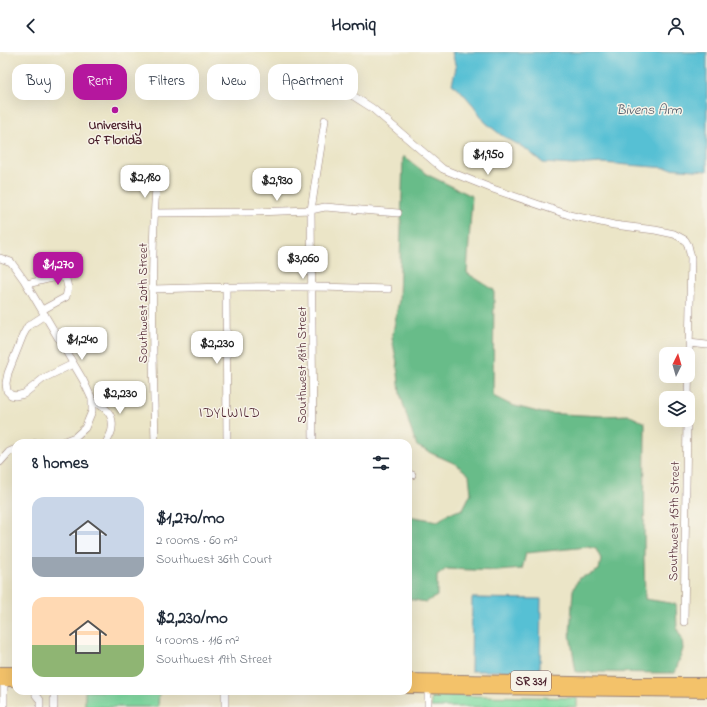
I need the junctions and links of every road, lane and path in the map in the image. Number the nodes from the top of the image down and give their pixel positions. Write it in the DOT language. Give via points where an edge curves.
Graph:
graph roads {
  1 [pos="358,99"];
  2 [pos="325,120"];
  3 [pos="156,188"];
  4 [pos="311,210"];
  5 [pos="154,213"];
  6 [pos="398,213"];
  7 [pos="0,258"];
  8 [pos="27,284"];
  9 [pos="226,286"];
  10 [pos="312,286"];
  11 [pos="153,289"];
  12 [pos="388,289"];
  13 [pos="43,312"];
  14 [pos="689,343"];
  15 [pos="707,345"];
  16 [pos="73,364"];
  17 [pos="688,391"];
  18 [pos="92,402"];
  19 [pos="687,427"];
  20 [pos="70,439"];
  21 [pos="108,439"];
  22 [pos="155,439"];
  23 [pos="227,439"];
  24 [pos="313,439"];
  25 [pos="12,451"];
  26 [pos="0,462"];
  27 [pos="684,622"];
  28 [pos="12,673"];
  29 [pos="1,677"];
  30 [pos="12,680"];
  31 [pos="412,680"];
  32 [pos="707,683"];
  33 [pos="428,684"];
  34 [pos="572,686"];
  35 [pos="412,687"];
  36 [pos="707,692"];
  37 [pos="36,695"];
  38 [pos="54,695"];
  39 [pos="225,695"];
  40 [pos="4,707"];
  41 [pos="40,707"];
  42 [pos="54,707"];
  43 [pos="225,707"];
  44 [pos="428,707"];
  1 -- 14 [label="street" via="443,169 569,215 674,234 685,240 691,258"];
  2 -- 4 [label="street, Southwest 18th Street"];
  3 -- 5 [label="street, Southwest 20th Street"];
  4 -- 5 [label="street"];
  4 -- 6 [label="street" via="325,207"];
  4 -- 10 [label="street, Southwest 18th Street"];
  5 -- 11 [label="street, Southwest 20th Street"];
  7 -- 8 [label="street" via="11,262"];
  8 -- 13 [label="street"];
  8 -- 13 [label="street" via="60,276 66,280 66,297"];
  9 -- 10 [label="street"];
  9 -- 11 [label="street"];
  9 -- 23 [label="street"];
  10 -- 12 [label="street"];
  10 -- 24 [label="street, Southwest 18th Street"];
  11 -- 22 [label="street, Southwest 20th Street"];
  13 -- 16 [label="street"];
  13 -- 16 [label="street" via="22,335 8,373 7,391 15,396 24,394 44,378"];
  14 -- 15 [label="street"];
  14 -- 17 [label="street"];
  16 -- 18 [label="street"];
  18 -- 20 [label="street" via="92,411 85,428"];
  18 -- 21 [label="street" via="105,407 110,414 112,429"];
  19 -- 27 [label="street, Southwest 15th Street"];
  25 -- 26 [label="street"];
  28 -- 29 [label="highway"];
  29 -- 30 [label="highway"];
  29 -- 40 [label="street"];
  31 -- 33 [label="highway, SR 331"];
  32 -- 34 [label="highway, SR 331"];
  33 -- 34 [label="highway, SR 331"];
  33 -- 35 [label="highway, SR 331"];
  33 -- 44 [label="street"];
  34 -- 36 [label="highway, SR 331"];
  37 -- 41 [label="street" via="40,700"];
  38 -- 42 [label="street"];
  39 -- 43 [label="street"];
}
